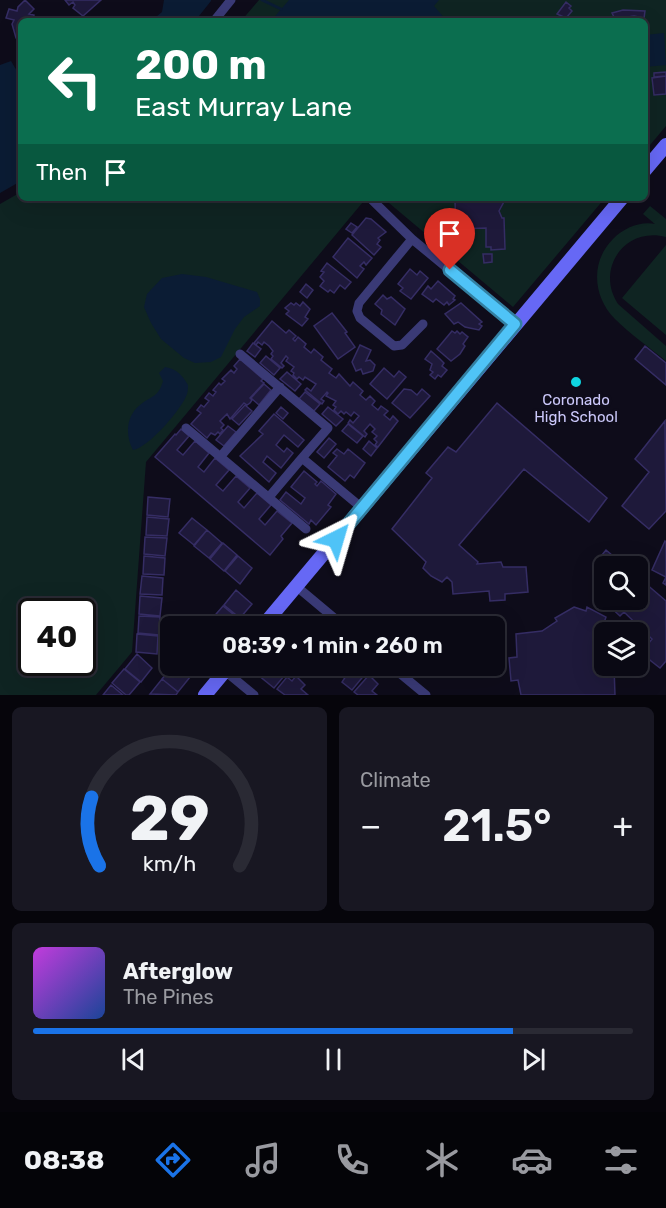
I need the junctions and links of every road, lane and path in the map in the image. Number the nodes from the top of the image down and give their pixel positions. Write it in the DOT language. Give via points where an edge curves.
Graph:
graph roads {
  1 [pos="231,0"];
  2 [pos="216,18"];
  3 [pos="666,145"];
  4 [pos="655,158"];
  5 [pos="648,166"];
  6 [pos="666,167"];
  7 [pos="373,201"];
  8 [pos="619,201"];
  9 [pos="412,239"];
  10 [pos="423,324"];
  11 [pos="515,324"];
  12 [pos="240,354"];
  13 [pos="280,387"];
  14 [pos="186,428"];
  15 [pos="221,456"];
  16 [pos="302,458"];
  17 [pos="269,497"];
  18 [pos="362,507"];
  19 [pos="306,529"];
  20 [pos="296,586"];
  21 [pos="271,616"];
  22 [pos="332,616"];
  23 [pos="220,676"];
  24 [pos="235,676"];
  25 [pos="403,676"];
  26 [pos="205,695"];
  27 [pos="254,695"];
  28 [pos="426,695"];
  1 -- 2 [label="street"];
  3 -- 4 [label="street"];
  4 -- 5 [label="street"];
  4 -- 6 [label="street"];
  7 -- 9 [label="street"];
  8 -- 11 [label="street"];
  9 -- 10 [label="street" via="359,303 357,311 360,318 394,346 402,345"];
  9 -- 11 [label="street"];
  11 -- 18 [label="street"];
  12 -- 13 [label="street"];
  13 -- 15 [label="street"];
  13 -- 16 [label="street" via="328,428"];
  14 -- 15 [label="street"];
  15 -- 17 [label="street"];
  16 -- 17 [label="street"];
  16 -- 18 [label="street"];
  17 -- 19 [label="street"];
  18 -- 20 [label="street"];
  20 -- 21 [label="street"];
  20 -- 22 [label="street"];
  23 -- 26 [label="street"];
  24 -- 27 [label="street"];
  25 -- 28 [label="street"];
}
